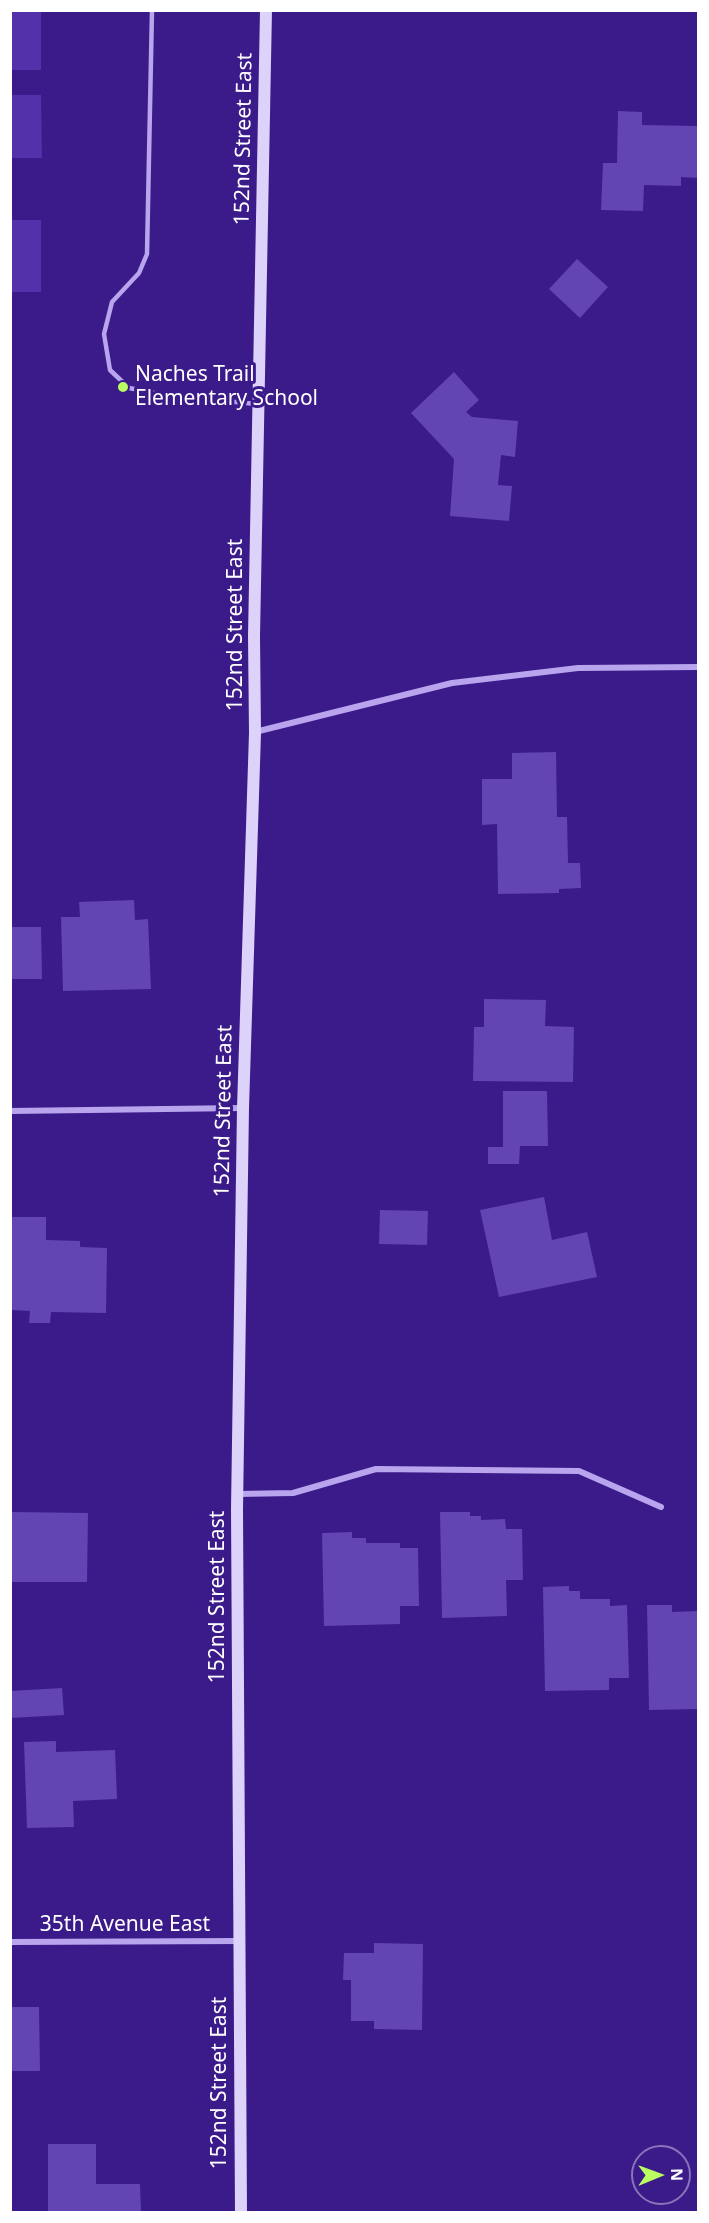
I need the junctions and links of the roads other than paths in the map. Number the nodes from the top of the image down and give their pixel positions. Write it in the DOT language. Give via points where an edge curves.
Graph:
graph roads {
  1 [pos="152,10"];
  2 [pos="266,10"];
  3 [pos="258,404"];
  4 [pos="699,667"];
  5 [pos="255,733"];
  6 [pos="243,1108"];
  7 [pos="10,1111"];
  8 [pos="237,1494"];
  9 [pos="661,1508"];
  10 [pos="239,1941"];
  11 [pos="10,1942"];
  12 [pos="241,2212"];
  1 -- 3 [label="lane" via="147,254 139,273 112,303 104,334 110,370 129,388"];
  2 -- 3 [label="main road, 152nd Street East"];
  3 -- 5 [label="main road, 152nd Street East"];
  4 -- 5 [label="street" via="578,668 452,683"];
  5 -- 6 [label="main road, 152nd Street East"];
  6 -- 7 [label="street"];
  6 -- 8 [label="main road, 152nd Street East"];
  8 -- 9 [label="street" via="293,1493 376,1469 579,1471"];
  8 -- 10 [label="main road, 152nd Street East"];
  10 -- 11 [label="street, 35th Avenue East"];
  10 -- 12 [label="main road, 152nd Street East"];
}
